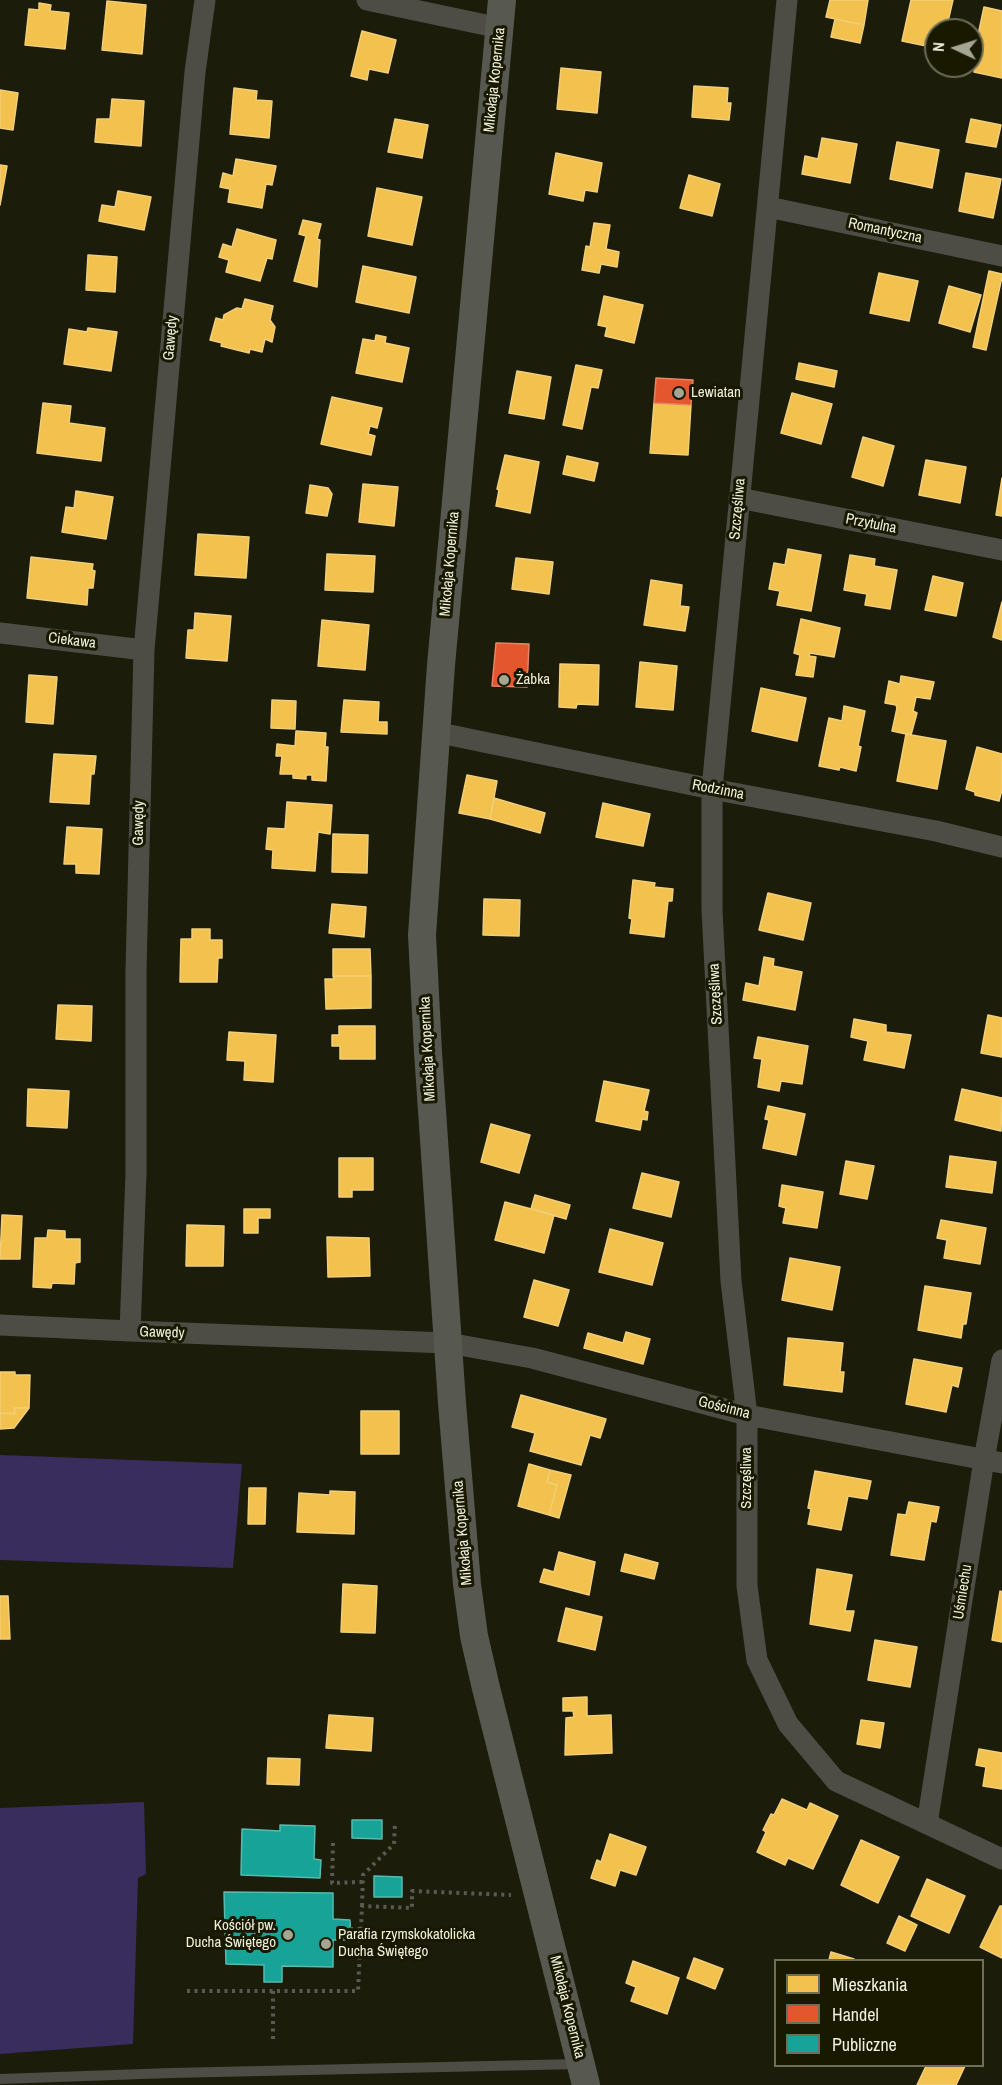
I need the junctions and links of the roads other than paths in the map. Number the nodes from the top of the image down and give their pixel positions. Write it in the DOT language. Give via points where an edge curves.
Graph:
graph roads {
  1 [pos="205,0"];
  2 [pos="367,0"];
  3 [pos="787,0"];
  4 [pos="501,14"];
  5 [pos="768,207"];
  6 [pos="1002,256"];
  7 [pos="739,498"];
  8 [pos="1002,550"];
  9 [pos="0,633"];
  10 [pos="144,650"];
  11 [pos="435,732"];
  12 [pos="712,789"];
  13 [pos="1002,846"];
  14 [pos="0,1325"];
  15 [pos="130,1331"];
  16 [pos="448,1343"];
  17 [pos="1002,1360"];
  18 [pos="747,1415"];
  19 [pos="993,1462"];
  20 [pos="927,1824"];
  21 [pos="1002,1859"];
  22 [pos="583,2074"];
  23 [pos="0,2079"];
  1 -- 10 [label="street, Gawędy" via="195,72"];
  2 -- 4 [label="street"];
  3 -- 5 [label="street, Szczęśliwa"];
  4 -- 11 [label="street, Mikołaja Kopernika"];
  5 -- 6 [label="street, Romantyczna"];
  5 -- 7 [label="street, Szczęśliwa"];
  7 -- 8 [label="street, Przytulna"];
  7 -- 12 [label="street, Szczęśliwa"];
  9 -- 10 [label="street, Ciekawa"];
  10 -- 15 [label="street, Gawędy"];
  11 -- 12 [label="street, Rodzinna"];
  11 -- 16 [label="street, Mikołaja Kopernika" via="423,935"];
  12 -- 13 [label="street, Rodzinna"];
  12 -- 18 [label="street, Szczęśliwa" via="712,910 730,1269"];
  14 -- 15 [label="street"];
  15 -- 16 [label="street, Gawędy"];
  16 -- 18 [label="street, Gościnna" via="532,1358"];
  16 -- 22 [label="street, Mikołaja Kopernika" via="474,1636"];
  17 -- 19 [label="street, Uśmiechu"];
  18 -- 19 [label="street, Gościnna"];
  18 -- 20 [label="street, Szczęśliwa" via="747,1586 758,1660 788,1724 836,1781"];
  19 -- 20 [label="street, Uśmiechu"];
  20 -- 21 [label="street, Szczęśliwa"];
  22 -- 23 [label="lane" via="171,2073"];
}
